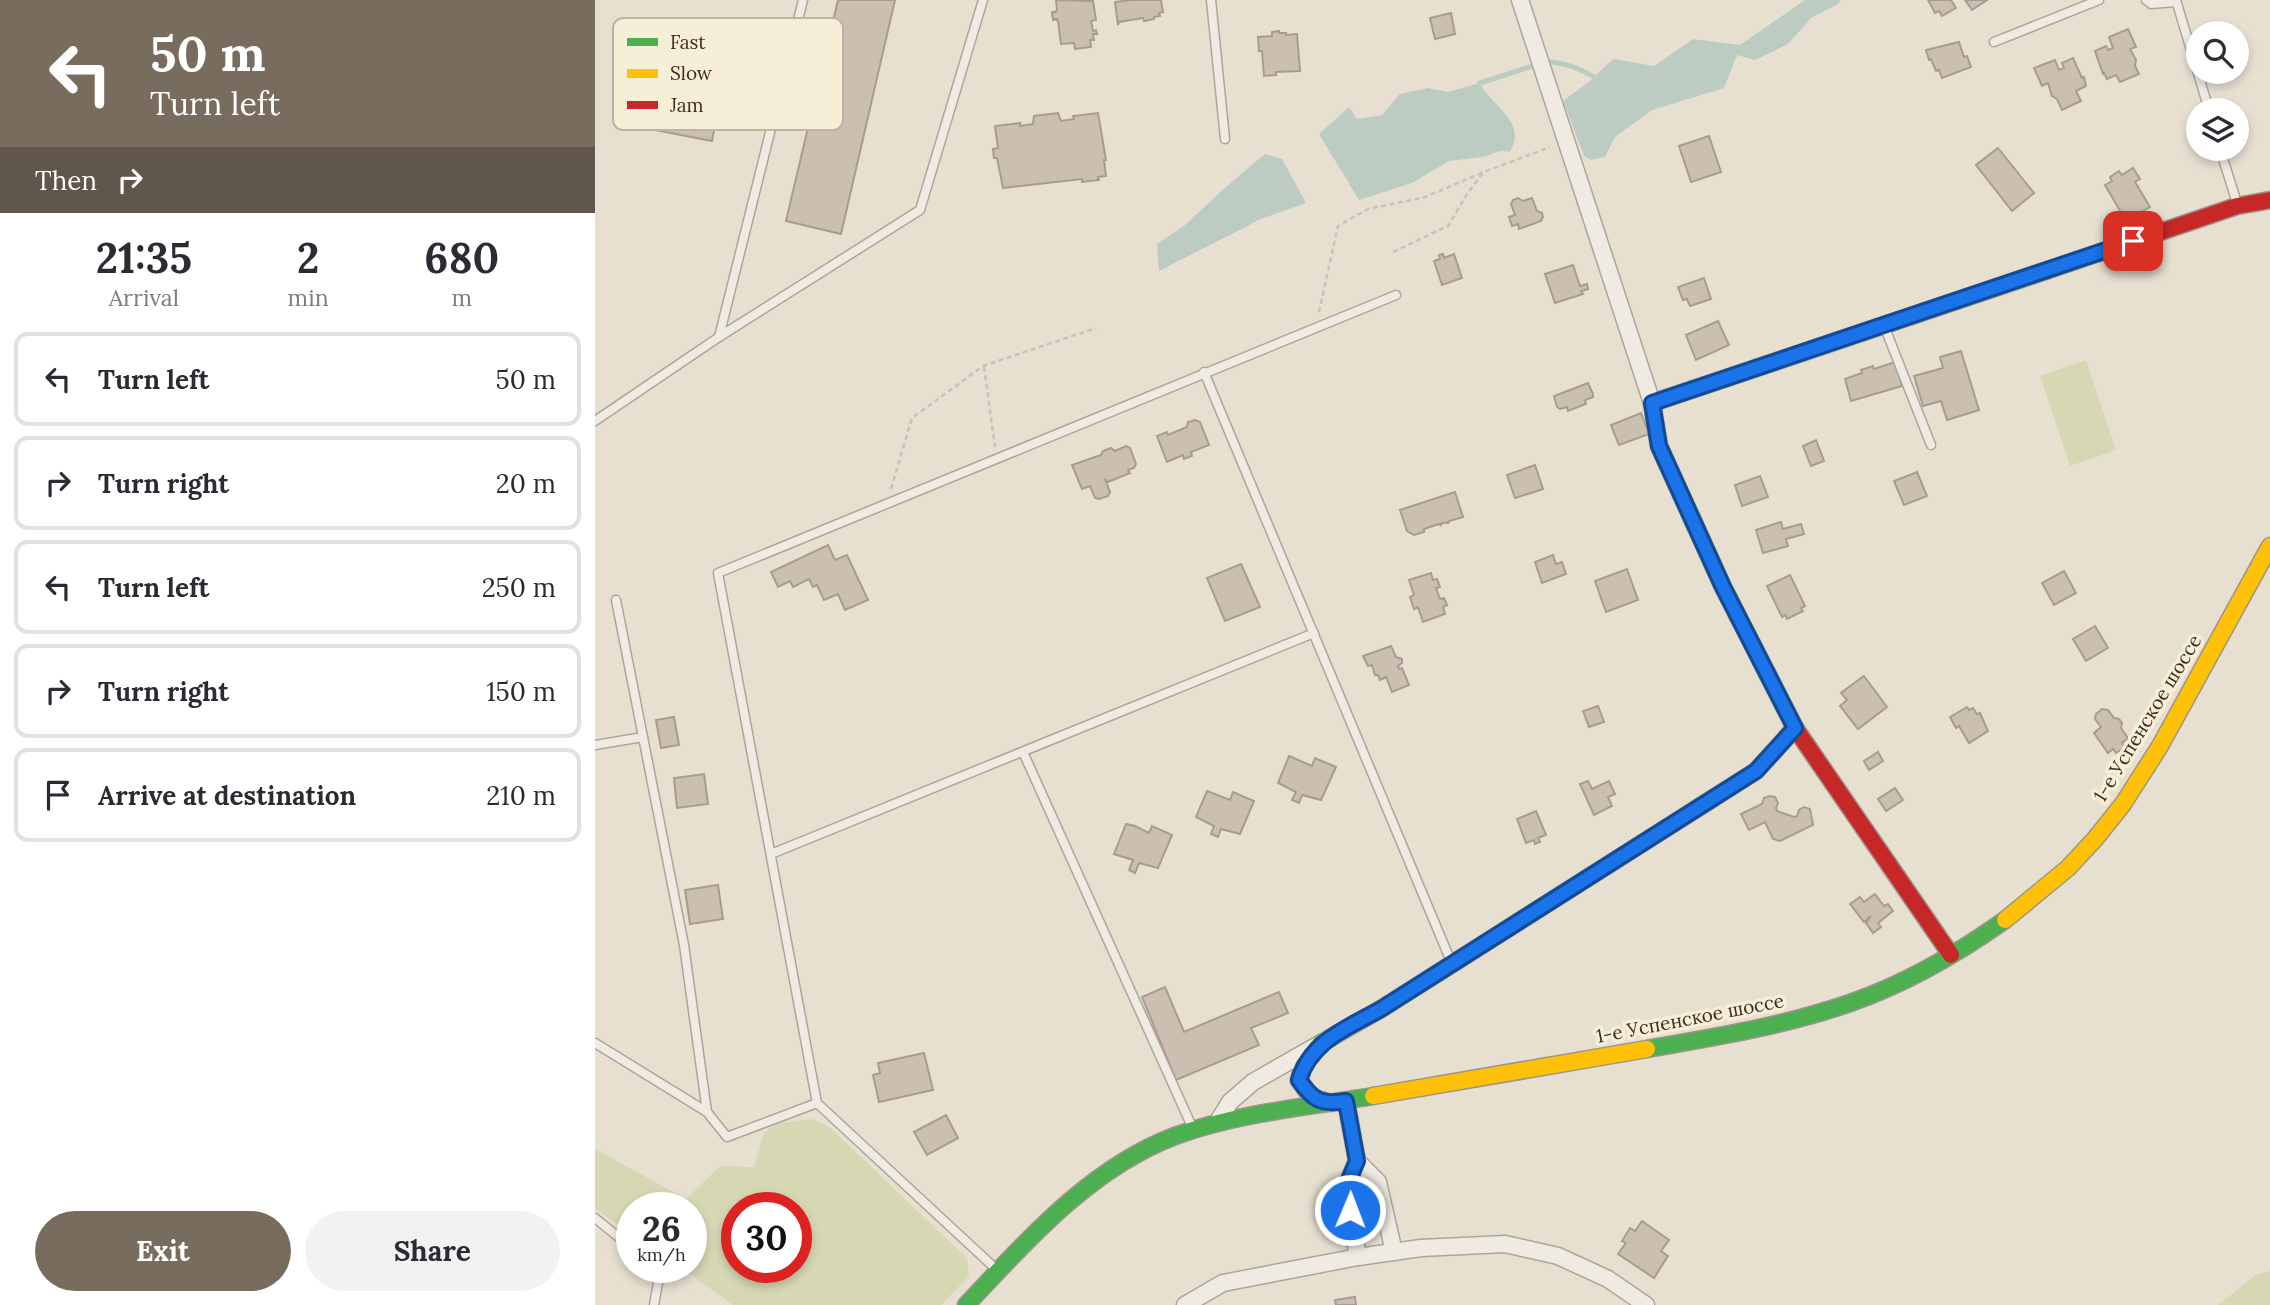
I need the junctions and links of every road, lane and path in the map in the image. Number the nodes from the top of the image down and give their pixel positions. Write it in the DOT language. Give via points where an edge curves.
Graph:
graph roads {
  1 [pos="803,0"];
  2 [pos="983,0"];
  3 [pos="1211,0"];
  4 [pos="1520,0"];
  5 [pos="2099,0"];
  6 [pos="2146,0"];
  7 [pos="2176,1"];
  8 [pos="799,18"];
  9 [pos="1994,42"];
  10 [pos="2205,98"];
  11 [pos="771,130"];
  12 [pos="1225,139"];
  13 [pos="1566,141"];
  14 [pos="2224,161"];
  15 [pos="1484,172"];
  16 [pos="2270,200"];
  17 [pos="2237,206"];
  18 [pos="1393,252"];
  19 [pos="1396,295"];
  20 [pos="1884,325"];
  21 [pos="1095,328"];
  22 [pos="1315,328"];
  23 [pos="719,337"];
  24 [pos="983,366"];
  25 [pos="1204,372"];
  26 [pos="1652,403"];
  27 [pos="595,421"];
  28 [pos="1931,445"];
  29 [pos="997,458"];
  30 [pos="888,503"];
  31 [pos="2270,546"];
  32 [pos="616,600"];
  33 [pos="1314,633"];
  34 [pos="1795,728"];
  35 [pos="643,737"];
  36 [pos="595,745"];
  37 [pos="1023,752"];
  38 [pos="771,854"];
  39 [pos="1951,955"];
  40 [pos="1452,964"];
  41 [pos="595,1043"];
  42 [pos="1321,1043"];
  43 [pos="1338,1102"];
  44 [pos="817,1103"];
  45 [pos="707,1112"];
  46 [pos="1217,1123"];
  47 [pos="1194,1131"];
  48 [pos="1357,1161"];
  49 [pos="595,1218"];
  50 [pos="616,1235"];
  51 [pos="1394,1252"];
  52 [pos="1358,1257"];
  53 [pos="999,1272"];
  54 [pos="658,1283"];
  55 [pos="654,1305"];
  56 [pos="966,1305"];
  57 [pos="1185,1305"];
  58 [pos="1646,1305"];
  1 -- 8 [label="lane"];
  2 -- 23 [label="lane" via="921,210"];
  3 -- 12 [label="lane"];
  4 -- 13 [label="street"];
  5 -- 9 [label="lane"];
  6 -- 7 [label="lane" via="2151,4"];
  7 -- 10 [label="lane"];
  11 -- 23 [label="lane"];
  13 -- 15 [label="path"];
  13 -- 26 [label="street"];
  14 -- 17 [label="lane"];
  15 -- 18 [label="path" via="1448,226"];
  15 -- 22 [label="path" via="1425,197 1368,209 1338,226"];
  16 -- 17 [label="main road"];
  17 -- 20 [label="main road"];
  19 -- 22 [label="lane"];
  20 -- 26 [label="main road"];
  20 -- 28 [label="lane"];
  21 -- 24 [label="path"];
  22 -- 25 [label="lane"];
  23 -- 27 [label="lane"];
  24 -- 29 [label="path"];
  24 -- 30 [label="path" via="912,418"];
  25 -- 29 [label="lane"];
  25 -- 33 [label="lane"];
  26 -- 34 [label="main road" via="1659,446 1723,587"];
  29 -- 30 [label="lane"];
  30 -- 38 [label="lane" via="718,573"];
  31 -- 39 [label="main road, 1-е Успенское шоссе" via="2119,810 2063,872 1995,928"];
  32 -- 35 [label="lane"];
  33 -- 37 [label="lane"];
  33 -- 40 [label="lane"];
  34 -- 39 [label="main road"];
  34 -- 40 [label="street" via="1756,771"];
  35 -- 36 [label="lane"];
  35 -- 45 [label="lane" via="684,945"];
  37 -- 38 [label="lane"];
  37 -- 47 [label="lane"];
  38 -- 44 [label="lane"];
  39 -- 43 [label="main road, 1-е Успенское шоссе" via="1903,981 1815,1015"];
  40 -- 42 [label="street"];
  41 -- 45 [label="lane"];
  42 -- 43 [label="main road" via="1303,1066 1299,1080 1311,1097"];
  42 -- 46 [label="street" via="1253,1082 1230,1102"];
  43 -- 46 [label="main road, 1-е Успенское шоссе"];
  43 -- 48 [label="street"];
  44 -- 45 [label="lane" via="727,1137"];
  44 -- 53 [label="lane"];
  46 -- 47 [label="main road, 1-е Успенское шоссе"];
  47 -- 53 [label="main road, 1-е Успенское шоссе" via="1163,1141 1086,1187"];
  48 -- 51 [label="street" via="1378,1182"];
  48 -- 52 [label="street" via="1346,1187"];
  49 -- 50 [label="lane"];
  51 -- 52 [label="street"];
  51 -- 58 [label="street" via="1505,1244 1558,1256 1608,1279"];
  52 -- 57 [label="street" via="1223,1283"];
  53 -- 56 [label="main road, 1-е Успенское шоссе"];
  54 -- 55 [label="lane"];
}
